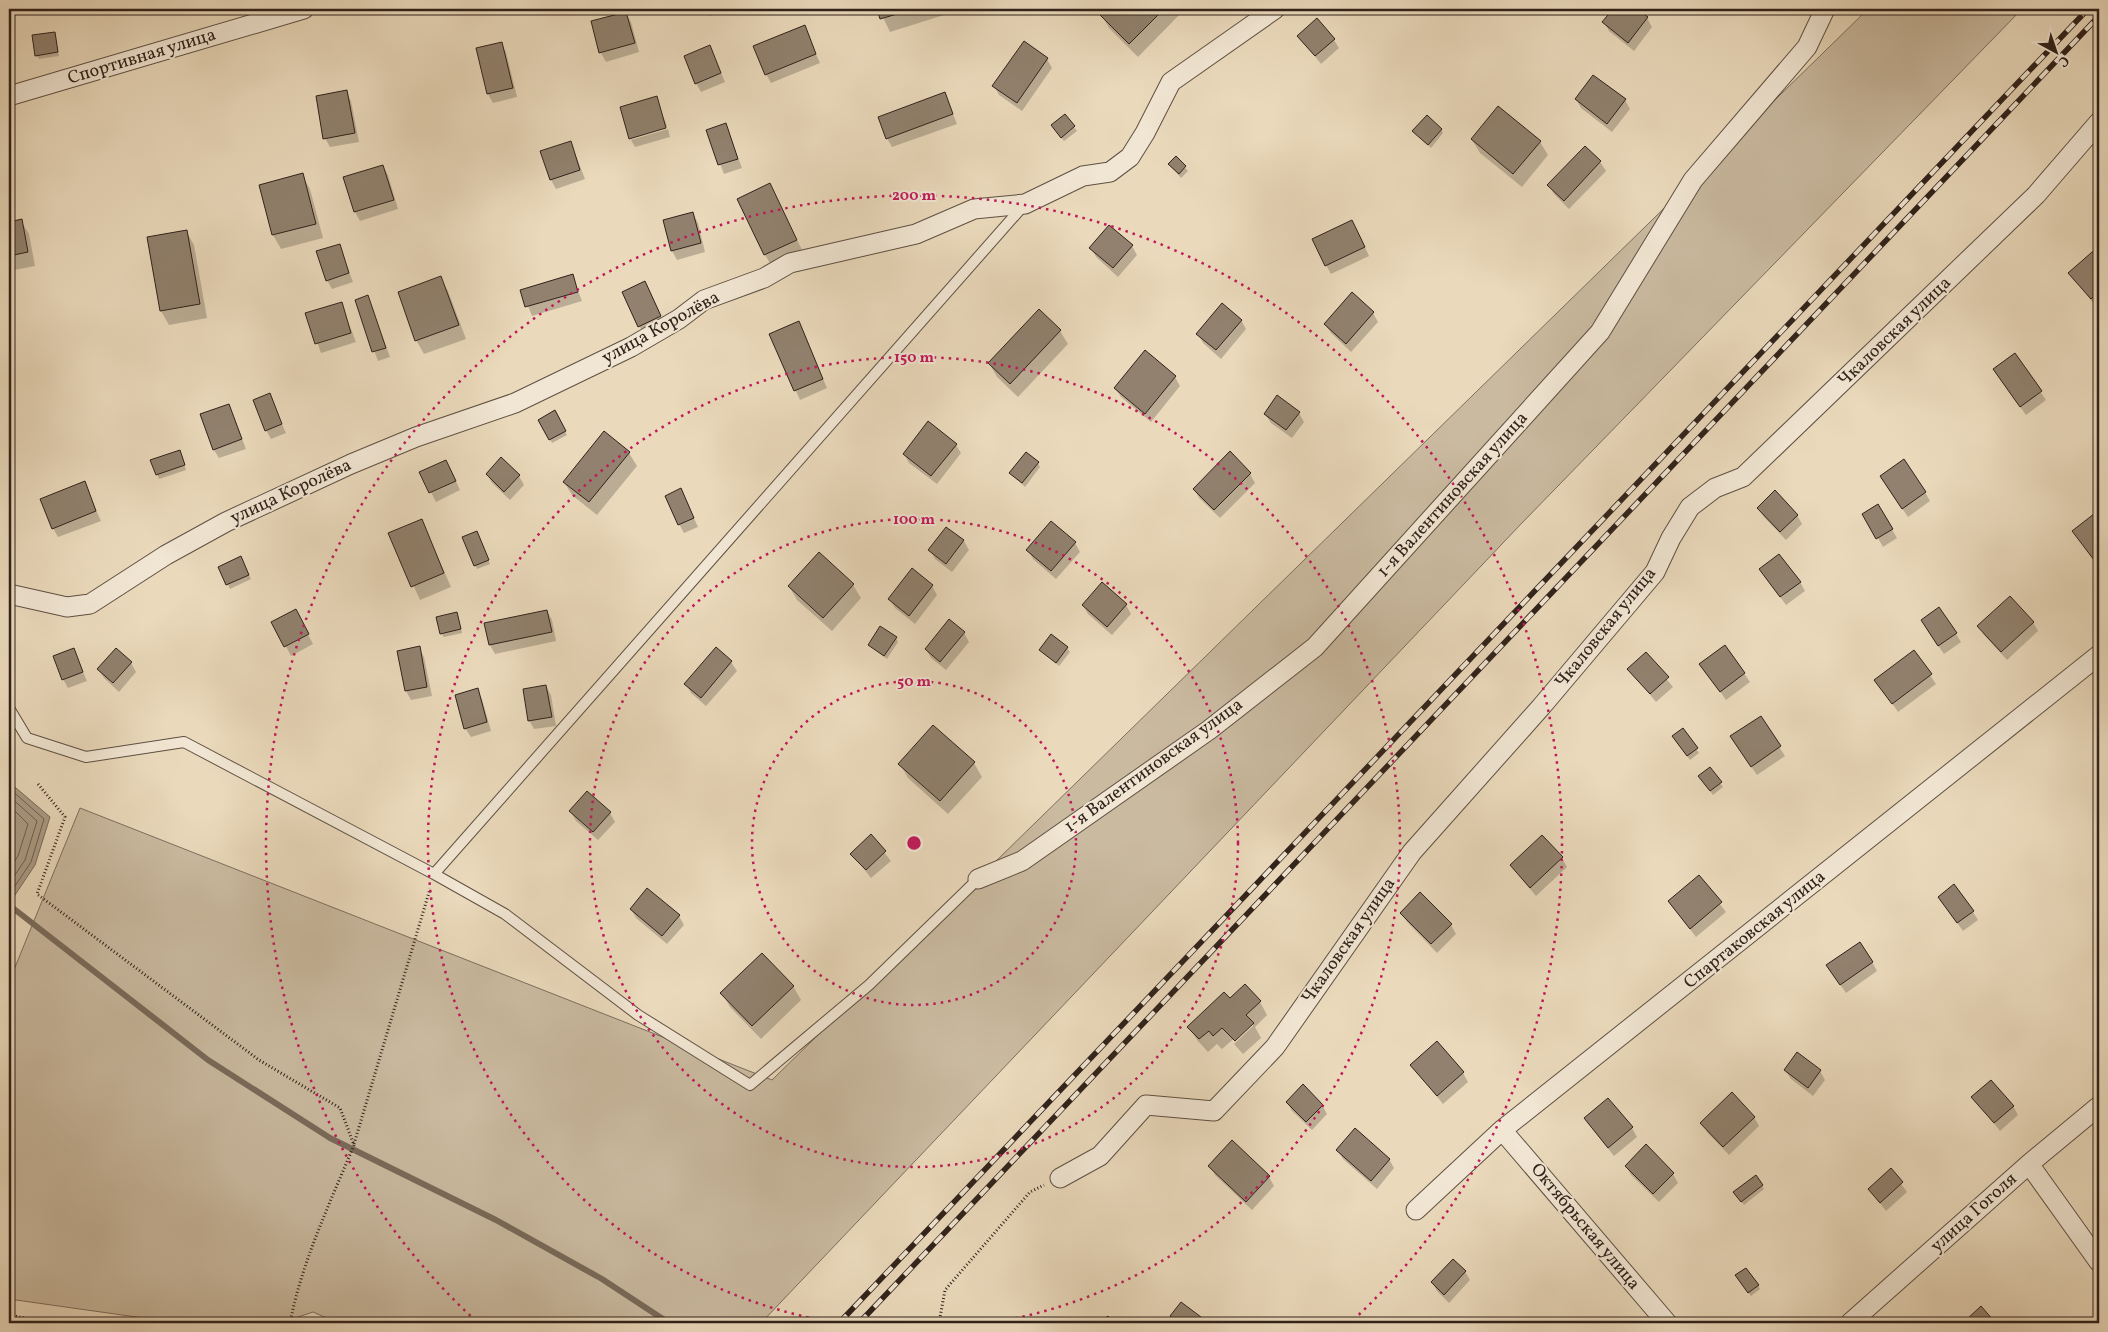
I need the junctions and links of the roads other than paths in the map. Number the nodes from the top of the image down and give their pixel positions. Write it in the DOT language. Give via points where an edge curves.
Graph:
graph roads {
  1 [pos="304,9"];
  2 [pos="1275,9"];
  3 [pos="1824,9"];
  4 [pos="9,96"];
  5 [pos="2099,122"];
  6 [pos="1024,204"];
  7 [pos="9,594"];
  8 [pos="2099,656"];
  9 [pos="9,708"];
  10 [pos="434,874"];
  11 [pos="978,879"];
  12 [pos="2099,1106"];
  13 [pos="1502,1130"];
  14 [pos="2029,1164"];
  15 [pos="1060,1178"];
  16 [pos="1416,1210"];
  17 [pos="2099,1262"];
  18 [pos="1667,1323"];
  19 [pos="1850,1323"];
  1 -- 4 [label="street, Спортивная улица"];
  2 -- 6 [label="street, улица Королёва" via="1170,82 1130,157 1110,172 1082,176"];
  3 -- 11 [label="street, 1-я Валентиновская улица" via="1807,47 1693,180 1600,332 1315,647 1208,730 1022,861"];
  5 -- 15 [label="street, Чкаловская улица" via="2036,195 1744,477 1715,488 1690,507 1655,572 1412,852 1275,1047 1214,1111 1146,1105 1100,1156"];
  6 -- 7 [label="street, улица Королёва" via="974,209 916,234 790,263 764,278 704,300 679,320 631,347 515,403 351,464 226,522 166,555 90,604 67,607"];
  6 -- 10 [label="lane"];
  8 -- 13 [label="street, Спартаковская улица"];
  9 -- 10 [label="lane" via="27,738 86,757 184,742"];
  10 -- 11 [label="lane" via="505,914 638,1015 750,1085 869,985"];
  12 -- 14 [label="street, улица Гоголя"];
  13 -- 16 [label="street, Спартаковская улица"];
  13 -- 18 [label="street, Октябрьская улица"];
  14 -- 17 [label="street"];
  14 -- 19 [label="street, улица Гоголя"];
}
